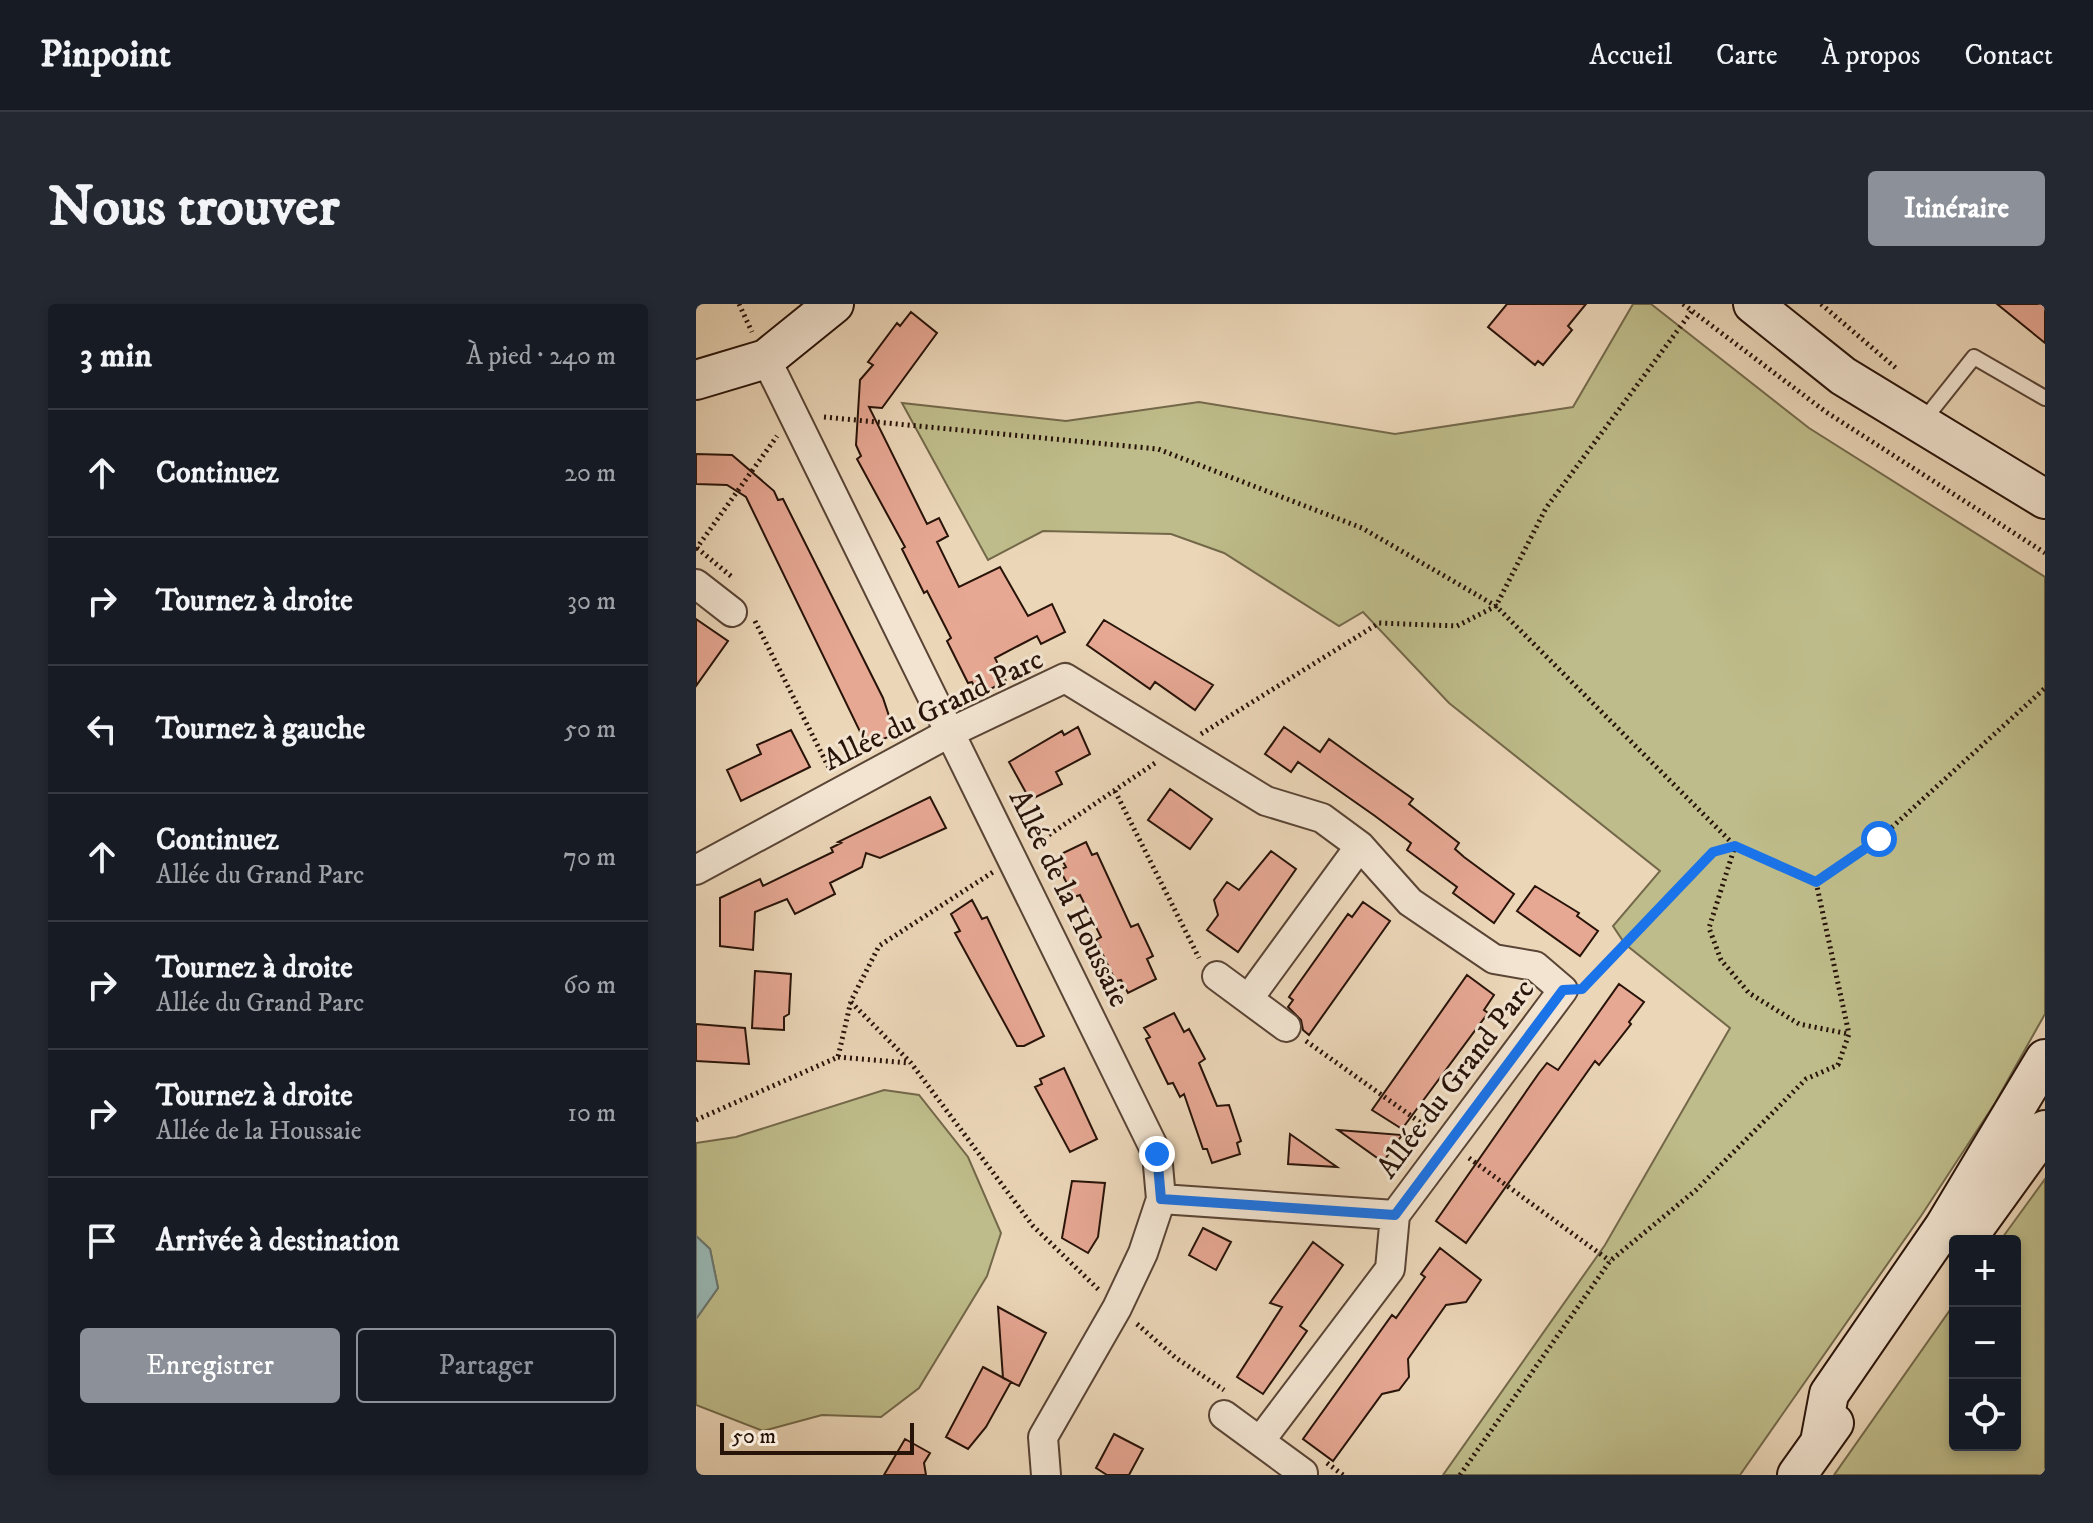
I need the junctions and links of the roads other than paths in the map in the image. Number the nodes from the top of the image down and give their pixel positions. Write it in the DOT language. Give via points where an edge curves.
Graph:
graph roads {
  1 [pos="834,304"];
  2 [pos="1753,304"];
  3 [pos="766,359"];
  4 [pos="696,380"];
  5 [pos="2045,398"];
  6 [pos="1920,425"];
  7 [pos="2045,499"];
  8 [pos="696,584"];
  9 [pos="740,605"];
  10 [pos="949,733"];
  11 [pos="1360,846"];
  12 [pos="696,870"];
  13 [pos="1217,976"];
  14 [pos="1249,998"];
  15 [pos="1286,1027"];
  16 [pos="2045,1059"];
  17 [pos="2045,1130"];
  18 [pos="1161,1199"];
  19 [pos="1395,1215"];
  20 [pos="1969,1235"];
  21 [pos="1949,1263"];
  22 [pos="1224,1415"];
  23 [pos="1260,1441"];
  24 [pos="1820,1442"];
  25 [pos="1303,1473"];
  26 [pos="1046,1475"];
  27 [pos="1797,1475"];
  1 -- 3 [label="main road"];
  2 -- 6 [label="main road" via="1843,376"];
  3 -- 4 [label="main road"];
  3 -- 10 [label="street, Allée de la Houssaie"];
  5 -- 6 [label="lane" via="1974,357"];
  6 -- 7 [label="main road"];
  8 -- 9 [label="street"];
  10 -- 11 [label="street, Allée du Grand Parc" via="1065,678 1266,801 1322,818"];
  10 -- 12 [label="street, Allée du Grand Parc"];
  10 -- 18 [label="street, Allée de la Houssaie" via="1157,1154"];
  11 -- 14 [label="street"];
  11 -- 19 [label="street, Allée du Grand Parc" via="1410,902 1494,959 1535,966 1563,990"];
  13 -- 14 [label="street"];
  14 -- 15 [label="street"];
  16 -- 24 [label="main road" via="1944,1227 1829,1394"];
  17 -- 20 [label="main road"];
  18 -- 19 [label="street, Allée du Grand Parc"];
  18 -- 26 [label="street, Allée de la Houssaie" via="1117,1308 1043,1437"];
  19 -- 23 [label="street" via="1390,1269"];
  21 -- 24 [label="main road"];
  22 -- 23 [label="street"];
  23 -- 25 [label="street"];
  24 -- 27 [label="main road"];
}
